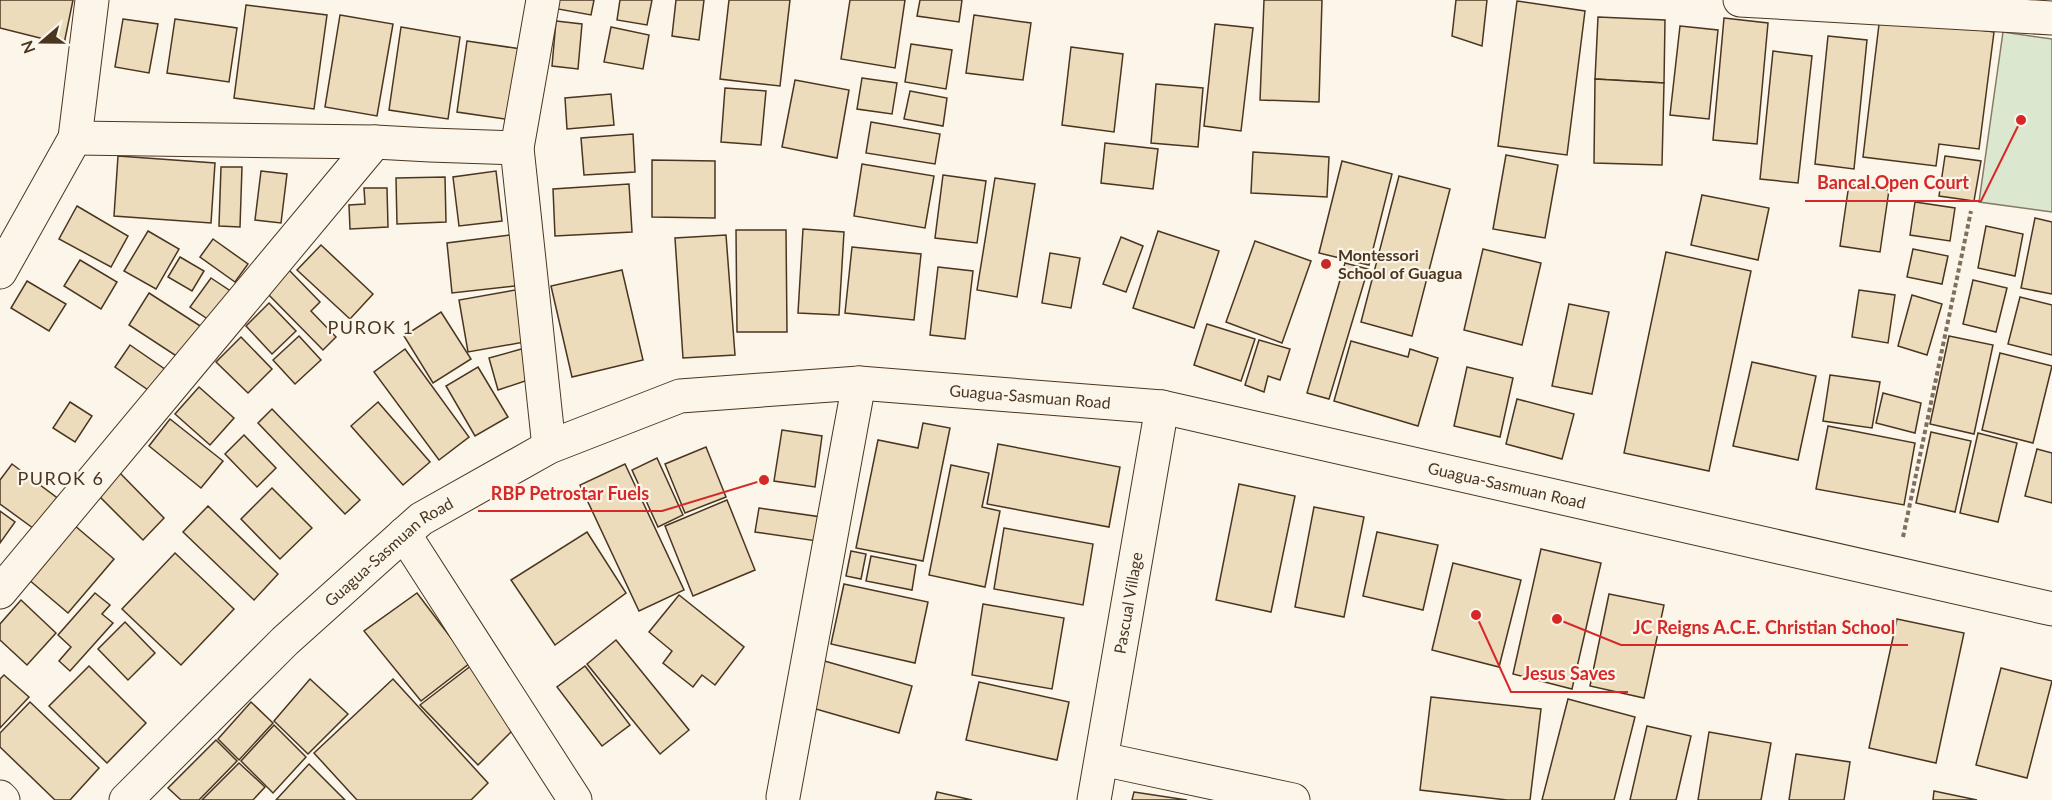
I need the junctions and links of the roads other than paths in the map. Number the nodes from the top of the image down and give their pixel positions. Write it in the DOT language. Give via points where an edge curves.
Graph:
graph roads {
  1 [pos="92,0"];
  2 [pos="543,0"];
  3 [pos="1740,0"];
  4 [pos="2052,18"];
  5 [pos="75,138"];
  6 [pos="375,142"];
  7 [pos="517,148"];
  8 [pos="0,272"];
  9 [pos="859,383"];
  10 [pos="1162,407"];
  11 [pos="549,447"];
  12 [pos="404,534"];
  13 [pos="0,592"];
  14 [pos="2052,609"];
  15 [pos="1102,759"];
  16 [pos="783,797"];
  17 [pos="126,800"];
  18 [pos="575,800"];
  19 [pos="1094,800"];
  20 [pos="1293,800"];
  1 -- 5 [label="street"];
  2 -- 7 [label="street"];
  3 -- 4 [label="street"];
  5 -- 6 [label="street"];
  5 -- 8 [label="street"];
  6 -- 7 [label="street"];
  6 -- 13 [label="street"];
  7 -- 11 [label="street"];
  9 -- 10 [label="street, Guagua-Sasmuan Road"];
  9 -- 11 [label="street, Guagua-Sasmuan Road" via="680,396"];
  9 -- 16 [label="street"];
  10 -- 14 [label="street, Guagua-Sasmuan Road"];
  10 -- 15 [label="street, Pascual Village"];
  11 -- 12 [label="street, Guagua-Sasmuan Road" via="421,519"];
  12 -- 17 [label="street, Guagua-Sasmuan Road" via="285,641"];
  12 -- 18 [label="street"];
  15 -- 19 [label="street, Pascual Village"];
  15 -- 20 [label="street"];
}
